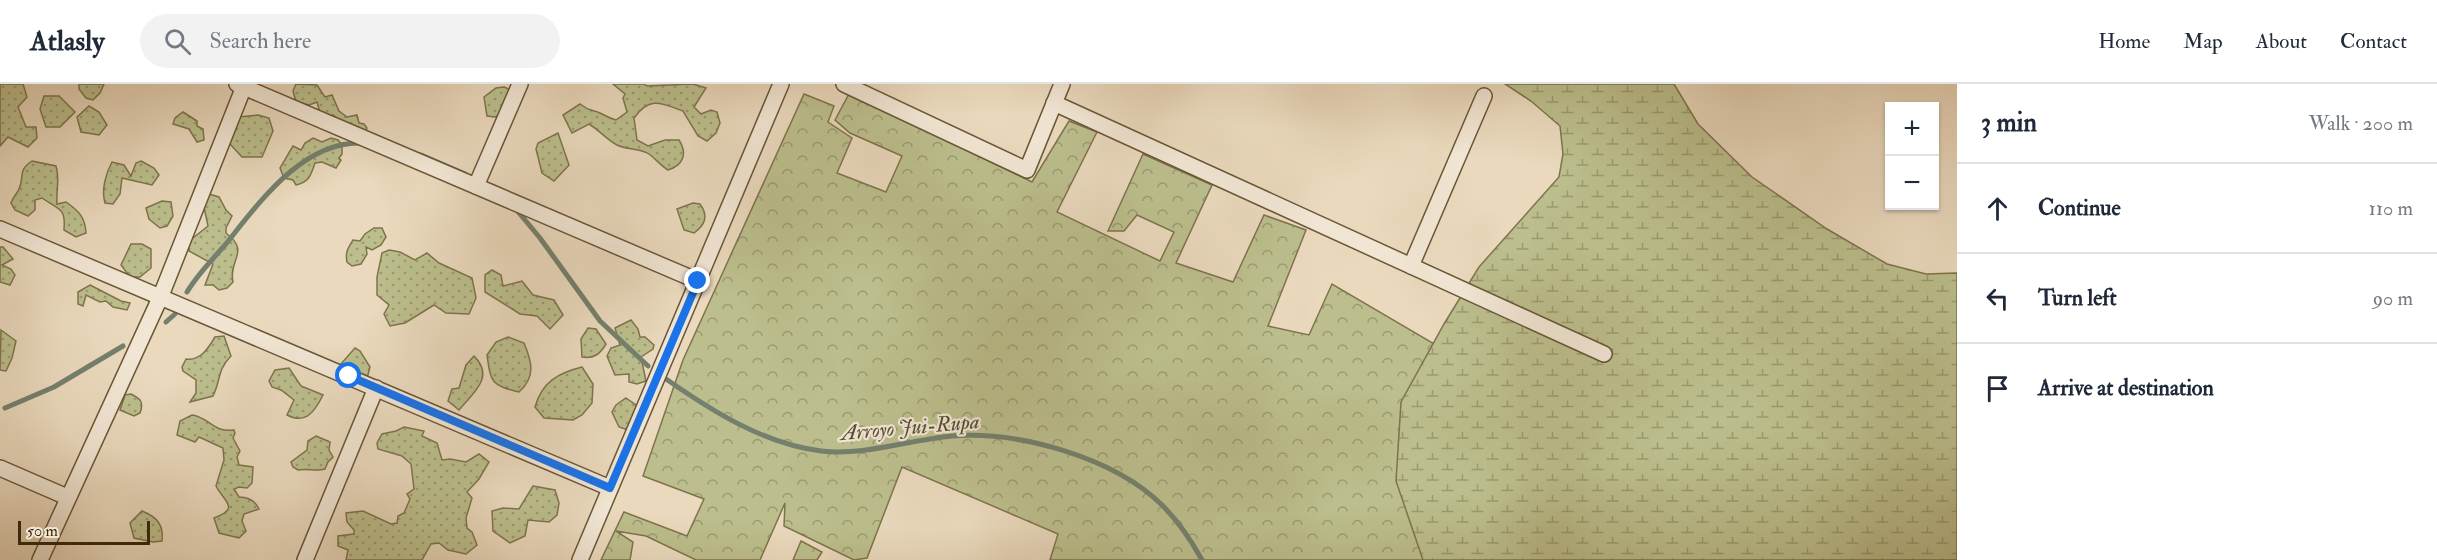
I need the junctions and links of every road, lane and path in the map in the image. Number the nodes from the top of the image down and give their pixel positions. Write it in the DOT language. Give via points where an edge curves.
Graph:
graph roads {
  1 [pos="520,84"];
  2 [pos="781,84"];
  3 [pos="844,84"];
  4 [pos="1062,84"];
  5 [pos="242,85"];
  6 [pos="1484,96"];
  7 [pos="1054,103"];
  8 [pos="476,186"];
  9 [pos="0,229"];
  10 [pos="1411,266"];
  11 [pos="698,281"];
  12 [pos="160,298"];
  13 [pos="1604,354"];
  14 [pos="376,388"];
  15 [pos="0,468"];
  16 [pos="610,488"];
  17 [pos="67,497"];
  18 [pos="40,560"];
  19 [pos="305,560"];
  20 [pos="580,560"];
  1 -- 8 [label="street"];
  2 -- 11 [label="street"];
  3 -- 7 [label="street" via="1027,170"];
  4 -- 7 [label="street"];
  5 -- 8 [label="street"];
  5 -- 12 [label="street"];
  6 -- 10 [label="street"];
  7 -- 10 [label="street"];
  8 -- 11 [label="street"];
  9 -- 12 [label="street"];
  10 -- 13 [label="street"];
  11 -- 16 [label="street"];
  12 -- 14 [label="street"];
  12 -- 17 [label="street"];
  14 -- 16 [label="street"];
  14 -- 19 [label="street"];
  15 -- 17 [label="street"];
  16 -- 20 [label="street"];
  17 -- 18 [label="street"];
}
